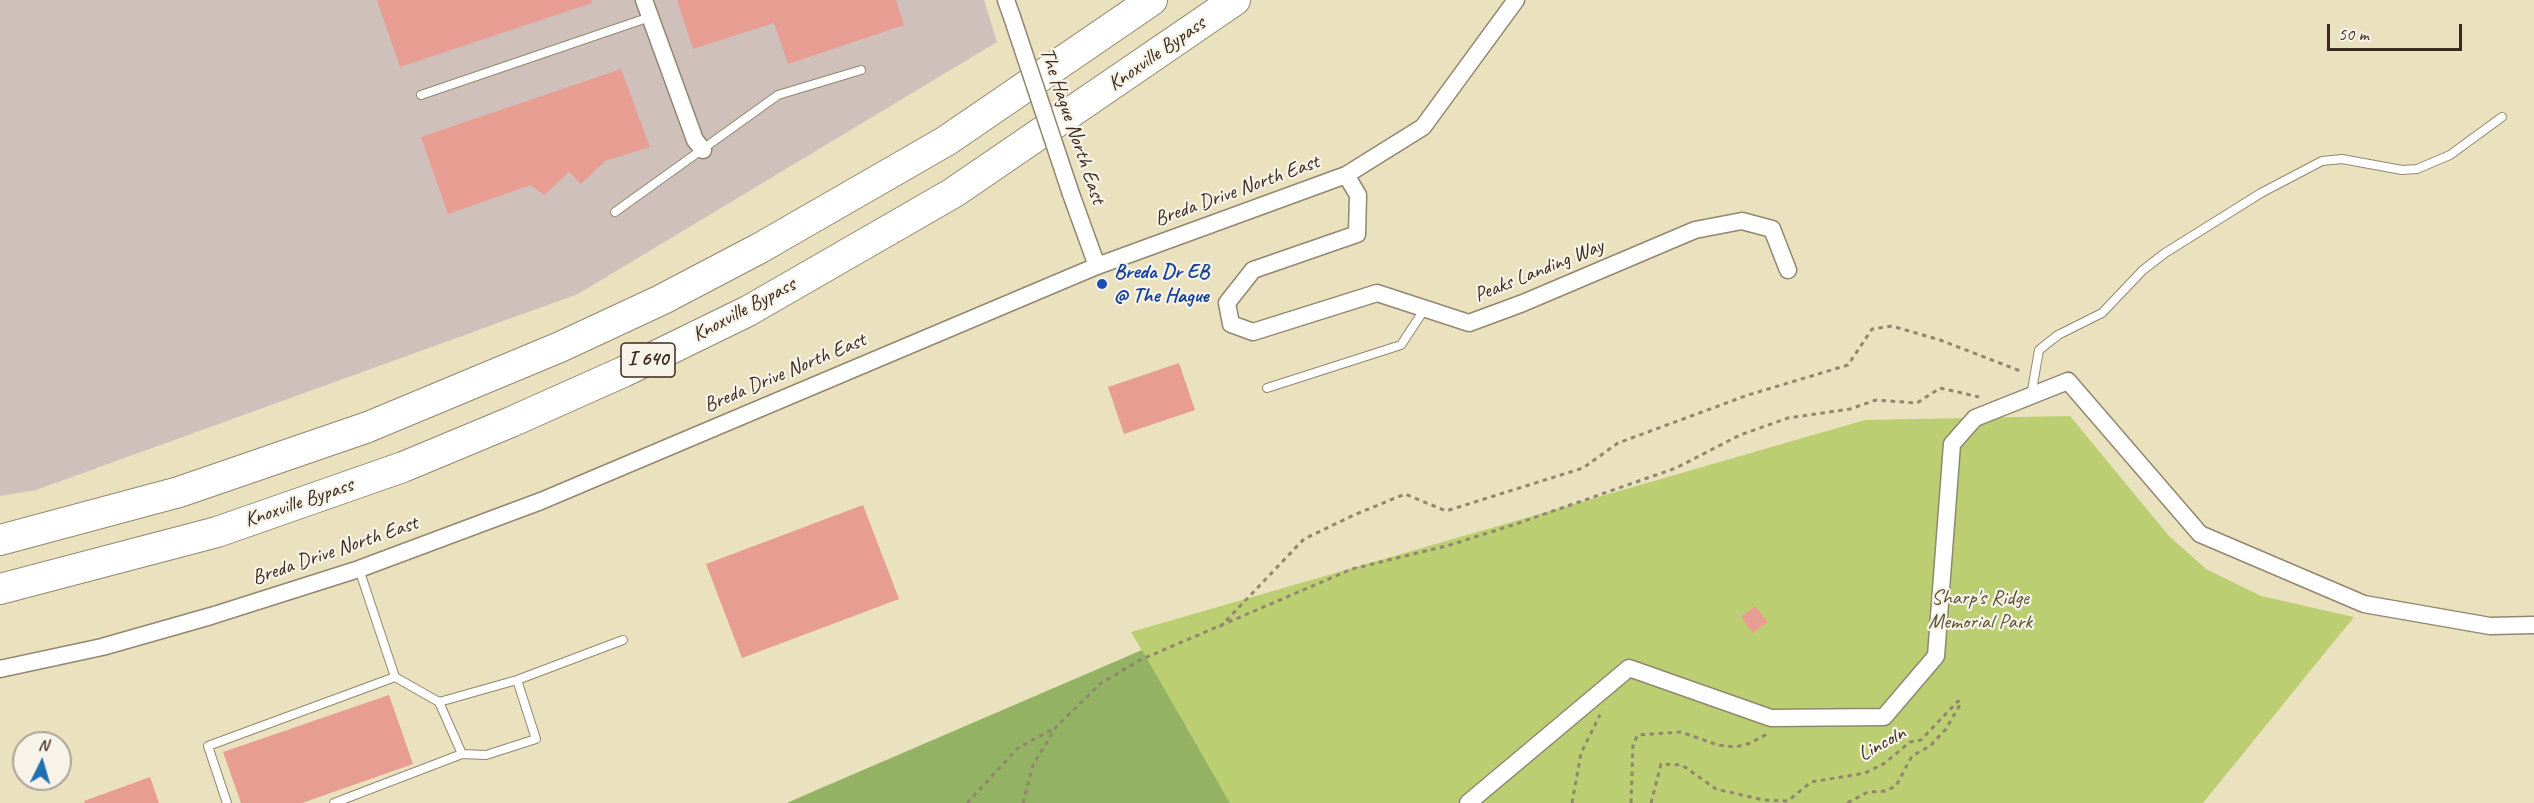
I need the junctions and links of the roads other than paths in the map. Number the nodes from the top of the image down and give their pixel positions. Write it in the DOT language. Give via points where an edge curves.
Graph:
graph roads {
  1 [pos="644,0"];
  2 [pos="1006,0"];
  3 [pos="1152,0"];
  4 [pos="1235,0"];
  5 [pos="1516,0"];
  6 [pos="650,17"];
  7 [pos="861,70"];
  8 [pos="421,95"];
  9 [pos="2502,117"];
  10 [pos="703,150"];
  11 [pos="1346,175"];
  12 [pos="615,212"];
  13 [pos="1097,266"];
  14 [pos="1788,270"];
  15 [pos="1424,310"];
  16 [pos="1267,388"];
  17 [pos="2031,396"];
  18 [pos="0,540"];
  19 [pos="359,569"];
  20 [pos="0,589"];
  21 [pos="2534,625"];
  22 [pos="623,640"];
  23 [pos="0,669"];
  24 [pos="395,677"];
  25 [pos="517,680"];
  26 [pos="439,702"];
  27 [pos="462,754"];
  28 [pos="227,803"];
  29 [pos="334,803"];
  30 [pos="1468,803"];
  1 -- 6 [label="street"];
  2 -- 13 [label="street, The Hague North East, bridge"];
  3 -- 18 [label="highway, I 640" via="946,141 850,198 591,333 368,427 282,458 168,495"];
  4 -- 20 [label="highway, Knoxville Bypass / I 640" via="953,193 748,311 623,372 403,466 217,532"];
  5 -- 11 [label="street, Breda Drive North East" via="1423,127"];
  6 -- 8 [label="lane"];
  6 -- 10 [label="street" via="695,140"];
  7 -- 10 [label="lane" via="778,95"];
  9 -- 17 [label="lane" via="2450,155 2417,169 2343,159 2322,161 2261,193 2165,253 2102,313 2058,334 2039,350"];
  10 -- 12 [label="lane"];
  11 -- 13 [label="street, Breda Drive North East"];
  11 -- 15 [label="street, Peaks Landing Way" via="1358,195 1357,234 1253,270 1227,303 1231,324 1253,332 1377,293"];
  13 -- 19 [label="street, Breda Drive North East" via="541,501"];
  14 -- 15 [label="street, Peaks Landing Way" via="1772,229 1743,221 1695,230 1469,323"];
  15 -- 16 [label="lane" via="1401,345"];
  17 -- 21 [label="street" via="2068,381 2200,534 2364,604 2490,626"];
  17 -- 30 [label="street" via="1975,418 1952,444 1936,656 1884,717 1771,718 1629,668"];
  19 -- 23 [label="street, Breda Drive North East" via="211,616"];
  19 -- 24 [label="lane"];
  22 -- 25 [label="lane"];
  24 -- 26 [label="lane"];
  24 -- 28 [label="lane" via="208,746"];
  25 -- 26 [label="lane"];
  25 -- 27 [label="lane" via="536,739 486,755"];
  26 -- 27 [label="lane"];
  27 -- 29 [label="lane"];
}
